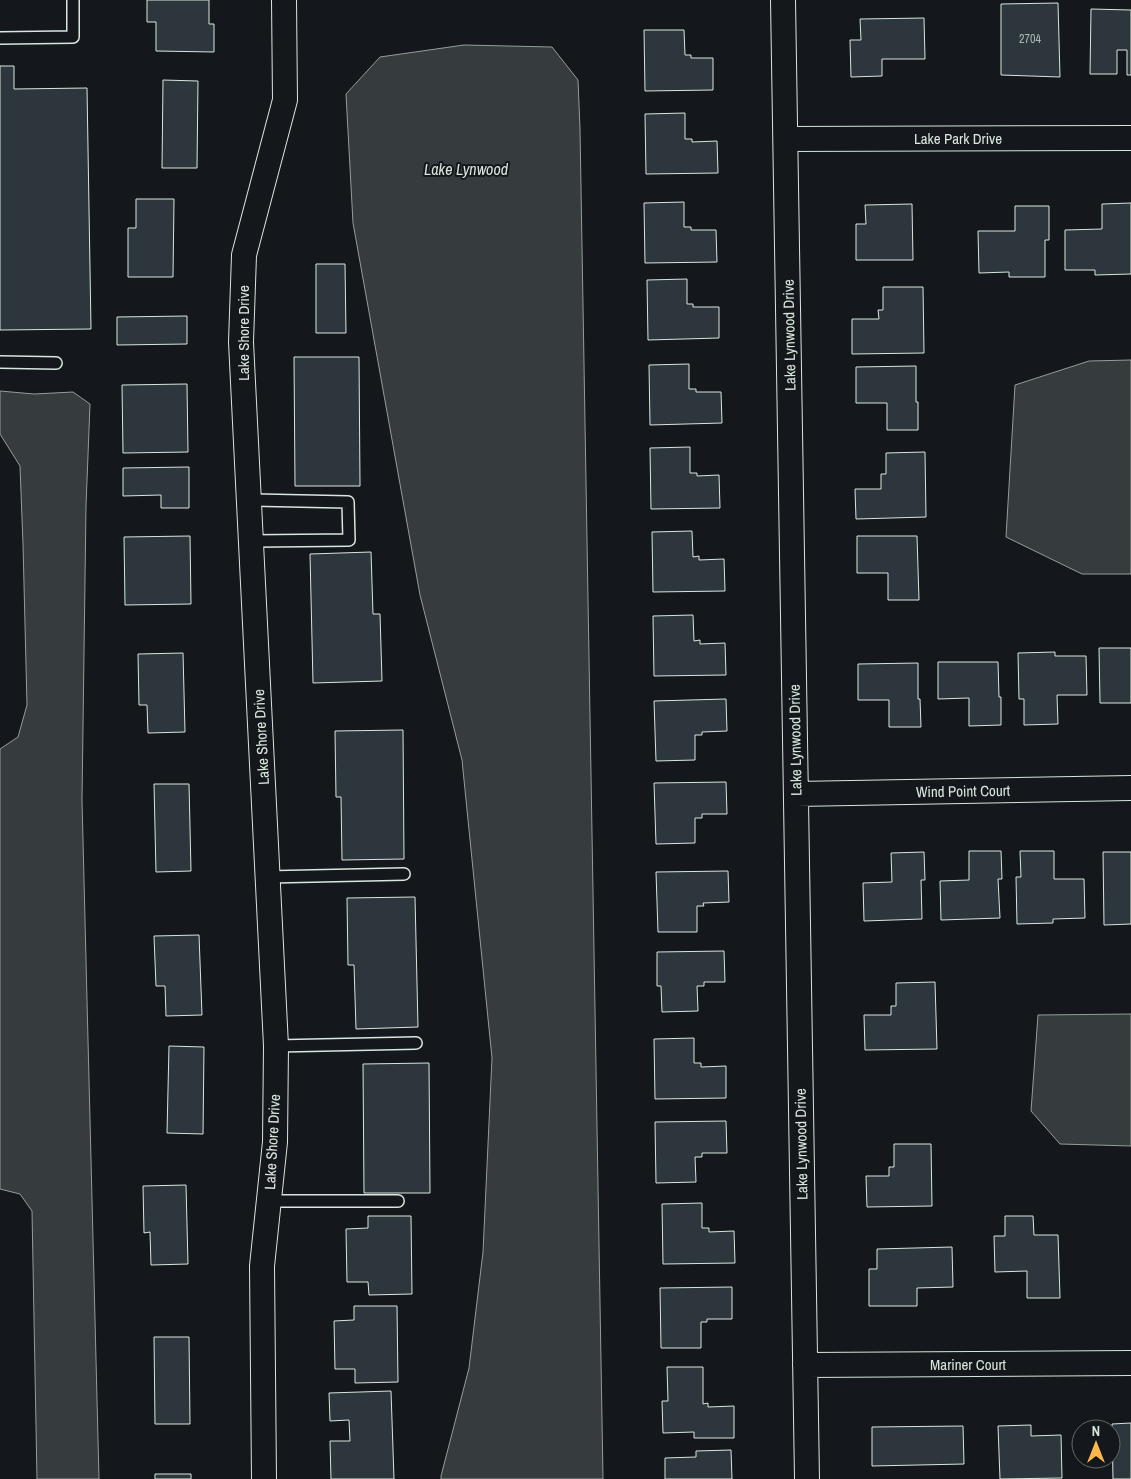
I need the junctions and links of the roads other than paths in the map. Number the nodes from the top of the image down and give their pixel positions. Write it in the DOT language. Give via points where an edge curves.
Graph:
graph roads {
  1 [pos="73,0"];
  2 [pos="284,0"];
  3 [pos="783,0"];
  4 [pos="0,38"];
  5 [pos="1131,138"];
  6 [pos="786,139"];
  7 [pos="0,362"];
  8 [pos="56,363"];
  9 [pos="249,500"];
  10 [pos="251,541"];
  11 [pos="1131,788"];
  12 [pos="796,794"];
  13 [pos="404,874"];
  14 [pos="267,877"];
  15 [pos="416,1043"];
  16 [pos="276,1046"];
  17 [pos="268,1201"];
  18 [pos="398,1201"];
  19 [pos="1131,1363"];
  20 [pos="805,1365"];
  21 [pos="264,1479"];
  22 [pos="807,1479"];
  1 -- 4 [label="lane" via="73,37"];
  2 -- 9 [label="street, Lake Shore Drive" via="285,100 244,255 241,342"];
  3 -- 6 [label="street, Lake Lynwood Drive"];
  5 -- 6 [label="street, Lake Park Drive"];
  6 -- 12 [label="street, Lake Lynwood Drive"];
  7 -- 8 [label="lane"];
  9 -- 10 [label="street, Lake Shore Drive"];
  9 -- 10 [label="lane" via="348,502 348,540"];
  10 -- 14 [label="street, Lake Shore Drive"];
  11 -- 12 [label="street, Wind Point Court"];
  12 -- 20 [label="street, Lake Lynwood Drive"];
  13 -- 14 [label="lane"];
  14 -- 16 [label="street, Lake Shore Drive"];
  15 -- 16 [label="lane"];
  16 -- 17 [label="street, Lake Shore Drive" via="275,1142"];
  17 -- 18 [label="lane"];
  17 -- 21 [label="street, Lake Shore Drive" via="262,1266"];
  19 -- 20 [label="street, Mariner Court"];
  20 -- 22 [label="street, Lake Lynwood Drive"];
}
